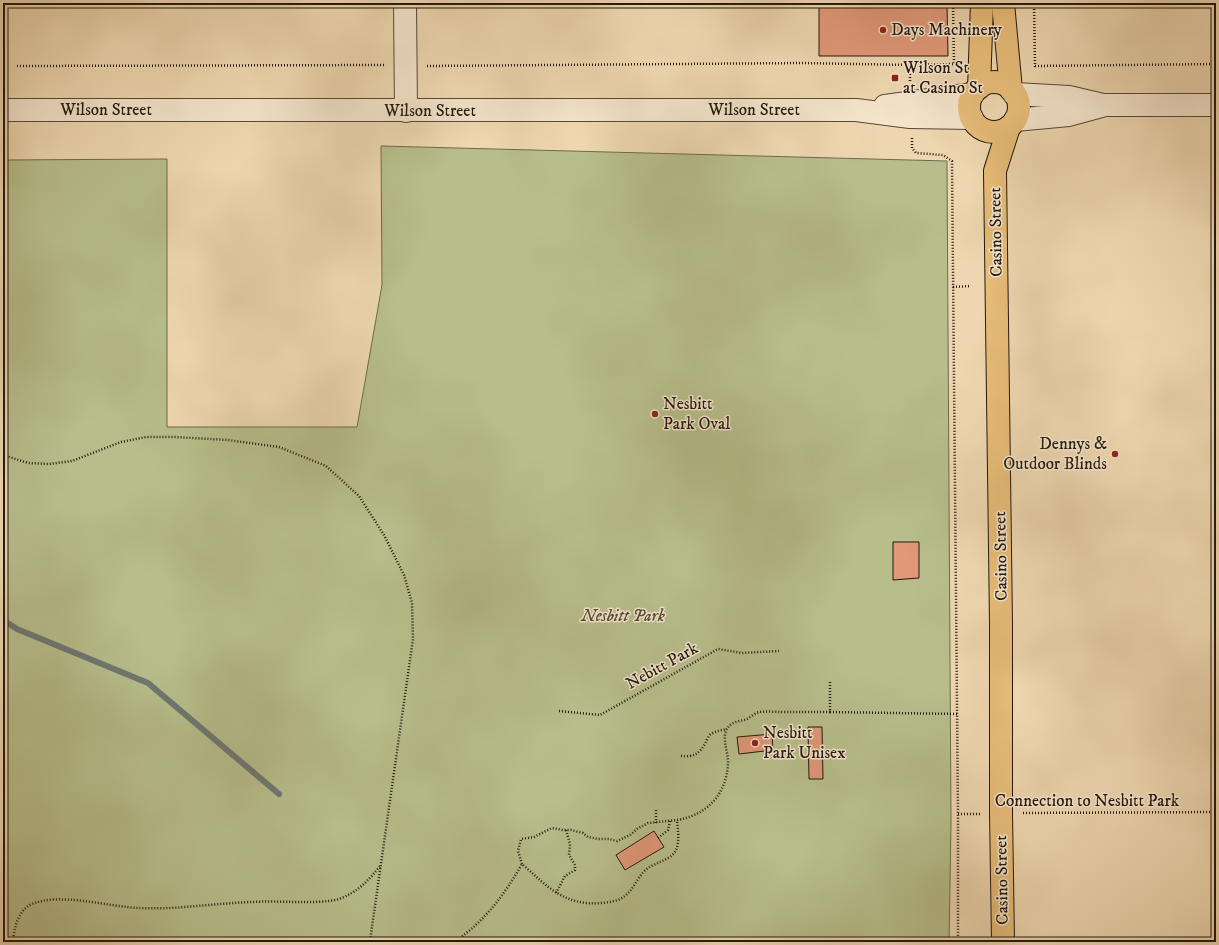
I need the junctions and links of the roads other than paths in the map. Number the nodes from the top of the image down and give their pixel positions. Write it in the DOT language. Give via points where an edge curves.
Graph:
graph roads {
  1 [pos="405,3"];
  2 [pos="982,3"];
  3 [pos="1003,3"];
  4 [pos="976,91"];
  5 [pos="1013,92"];
  6 [pos="1103,105"];
  7 [pos="1216,105"];
  8 [pos="910,109"];
  9 [pos="3,110"];
  10 [pos="406,111"];
  11 [pos="974,121"];
  12 [pos="1012,124"];
  13 [pos="995,171"];
  14 [pos="1003,942"];
  1 -- 10 [label="street"];
  2 -- 4 [label="main road"];
  3 -- 5 [label="main road"];
  4 -- 5 [label="main road" via="985,84 992,83 1006,86"];
  4 -- 8 [label="street, Wilson Street"];
  4 -- 11 [label="main road" via="970,101 969,110"];
  5 -- 6 [label="street" via="1069,97"];
  5 -- 12 [label="main road" via="1018,107"];
  6 -- 7 [label="street"];
  6 -- 12 [label="street" via="1069,115"];
  8 -- 10 [label="street, Wilson Street"];
  8 -- 11 [label="street, Wilson Street"];
  9 -- 10 [label="street, Wilson Street"];
  11 -- 12 [label="main road" via="982,129 996,132"];
  11 -- 13 [label="main road, Casino Street"];
  12 -- 13 [label="main road, Casino Street"];
  13 -- 14 [label="main road, Casino Street" via="1002,624"];
}
